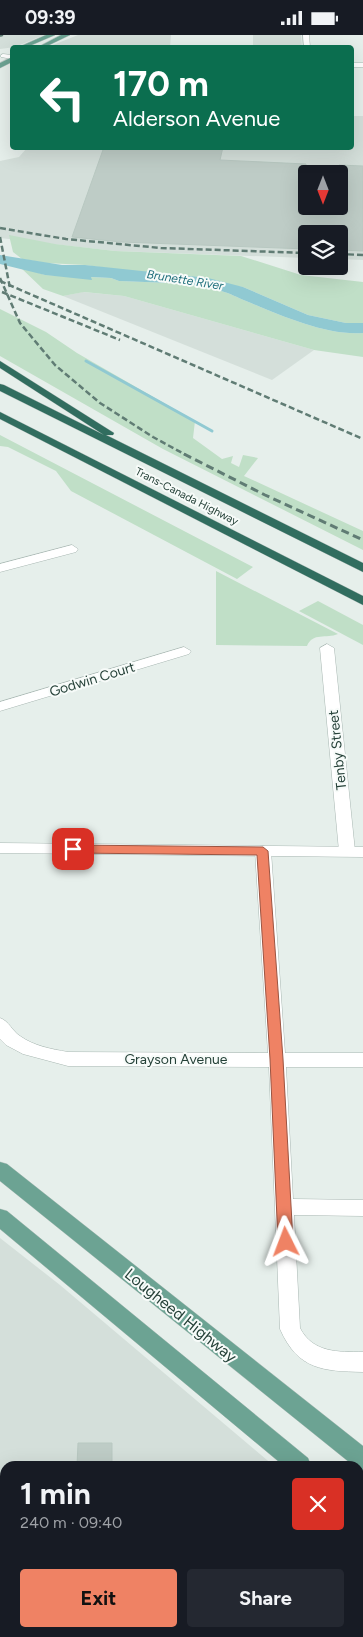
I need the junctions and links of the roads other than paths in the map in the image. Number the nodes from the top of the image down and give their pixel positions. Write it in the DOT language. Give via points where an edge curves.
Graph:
graph roads {
  1 [pos="52,35"];
  2 [pos="67,35"];
  3 [pos="27,45"];
  4 [pos="44,45"];
  5 [pos="0,364"];
  6 [pos="0,387"];
  7 [pos="0,415"];
  8 [pos="0,421"];
  9 [pos="73,452"];
  10 [pos="175,475"];
  11 [pos="72,549"];
  12 [pos="0,568"];
  13 [pos="363,568"];
  14 [pos="363,601"];
  15 [pos="327,648"];
  16 [pos="184,651"];
  17 [pos="0,707"];
  18 [pos="0,848"];
  19 [pos="263,851"];
  20 [pos="347,851"];
  21 [pos="363,852"];
  22 [pos="0,1025"];
  23 [pos="277,1059"];
  24 [pos="363,1060"];
  25 [pos="0,1169"];
  26 [pos="284,1207"];
  27 [pos="363,1208"];
  28 [pos="0,1217"];
  29 [pos="363,1361"];
  30 [pos="363,1460"];
  31 [pos="294,1461"];
  1 -- 3 [label="main road"];
  2 -- 4 [label="main road"];
  5 -- 10 [label="highway"];
  6 -- 10 [label="highway, Trans-Canada Highway"];
  7 -- 9 [label="highway, Trans-Canada Highway"];
  8 -- 9 [label="highway"];
  9 -- 14 [label="highway, Trans-Canada Highway"];
  10 -- 13 [label="highway, Trans-Canada Highway"];
  11 -- 12 [label="street"];
  15 -- 20 [label="street, Tenby Street"];
  16 -- 17 [label="street, Godwin Court"];
  18 -- 19 [label="street"];
  19 -- 20 [label="street"];
  19 -- 23 [label="street"];
  20 -- 21 [label="street"];
  22 -- 23 [label="street, Grayson Avenue" via="18,1045 68,1059"];
  23 -- 24 [label="street, Grayson Avenue"];
  23 -- 26 [label="street"];
  25 -- 30 [label="main road, Lougheed Highway"];
  26 -- 27 [label="street"];
  26 -- 29 [label="street" via="290,1329 301,1349 312,1356"];
  28 -- 31 [label="main road"];
}
